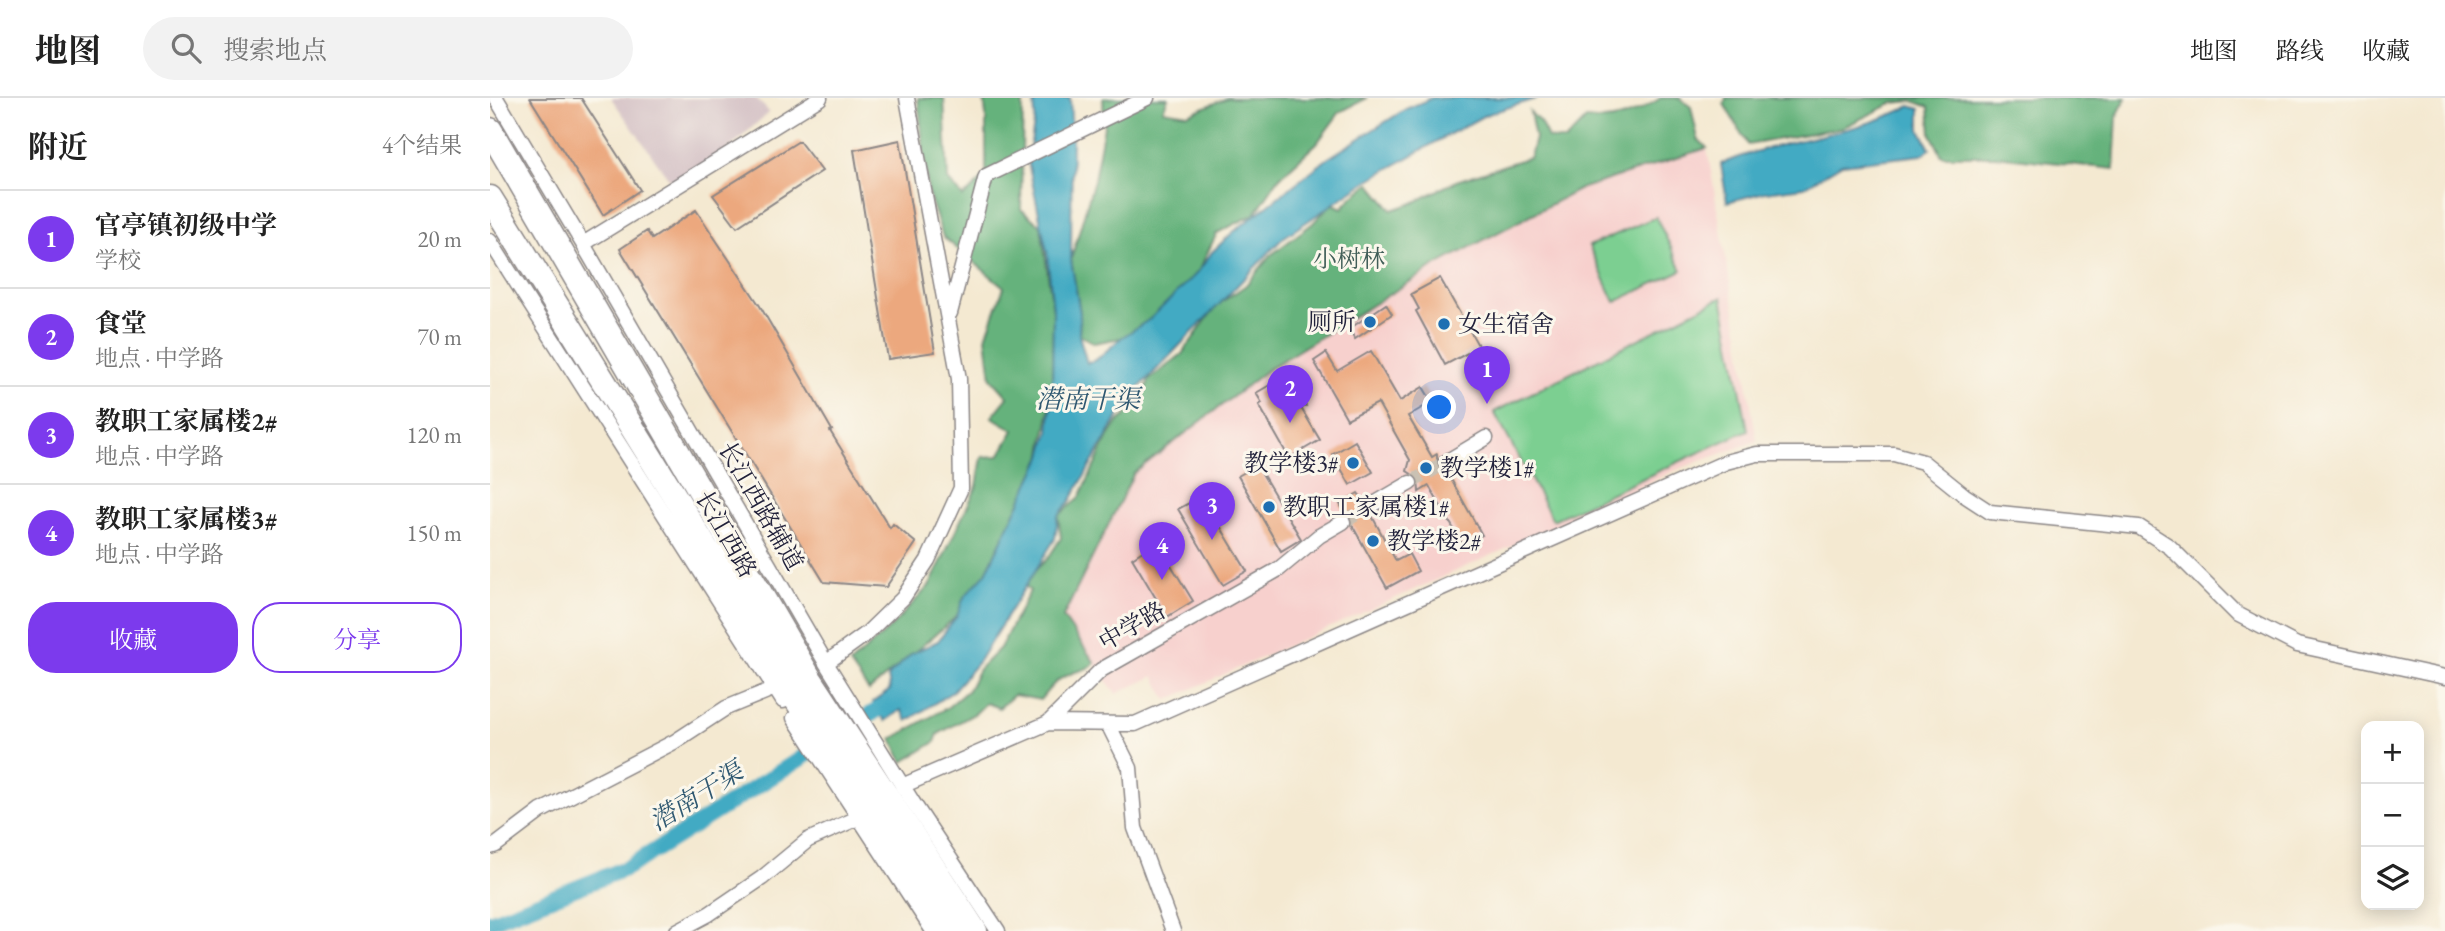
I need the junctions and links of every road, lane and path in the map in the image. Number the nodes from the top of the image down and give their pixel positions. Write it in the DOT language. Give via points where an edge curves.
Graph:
graph roads {
  1 [pos="496,98"];
  2 [pos="820,98"];
  3 [pos="907,98"];
  4 [pos="1147,98"];
  5 [pos="490,130"];
  6 [pos="490,198"];
  7 [pos="490,241"];
  8 [pos="583,244"];
  9 [pos="948,318"];
  10 [pos="1486,438"];
  11 [pos="1446,462"];
  12 [pos="1410,483"];
  13 [pos="1369,507"];
  14 [pos="1343,522"];
  15 [pos="2445,677"];
  16 [pos="805,685"];
  17 [pos="1048,723"];
  18 [pos="1108,724"];
  19 [pos="902,786"];
  20 [pos="865,798"];
  21 [pos="490,847"];
  22 [pos="677,931"];
  23 [pos="933,931"];
  24 [pos="951,931"];
  25 [pos="975,931"];
  26 [pos="998,931"];
  27 [pos="1173,931"];
  1 -- 8 [label="street, 长江西路辅道"];
  2 -- 8 [label="street"];
  3 -- 9 [label="street"];
  4 -- 9 [label="street" via="986,176"];
  5 -- 16 [label="highway, 长江西路"];
  6 -- 16 [label="highway, 长江西路" via="677,500"];
  7 -- 16 [label="street, 长江西路辅道"];
  8 -- 16 [label="street, 长江西路辅道"];
  9 -- 16 [label="street" via="959,379 961,488 928,560 903,597"];
  10 -- 11 [label="street"];
  12 -- 13 [label="street"];
  14 -- 17 [label="street, 中学路" via="1279,569 1101,670"];
  15 -- 18 [label="street" via="2297,645 2237,614 2170,547 2139,527 1990,512 1923,462 1894,454 1757,454 1726,462 1135,724"];
  16 -- 19 [label="street, 长江西路辅道"];
  16 -- 20 [label="highway, 长江西路"];
  16 -- 21 [label="street" via="726,708 674,742 541,811"];
  17 -- 18 [label="street"];
  17 -- 19 [label="street"];
  18 -- 27 [label="street" via="1130,768 1135,828"];
  19 -- 26 [label="street, 长江西路辅道"];
  20 -- 22 [label="street" via="762,878"];
  20 -- 23 [label="street"];
  20 -- 24 [label="highway, 长江西路"];
  20 -- 25 [label="highway, 长江西路"];
}
